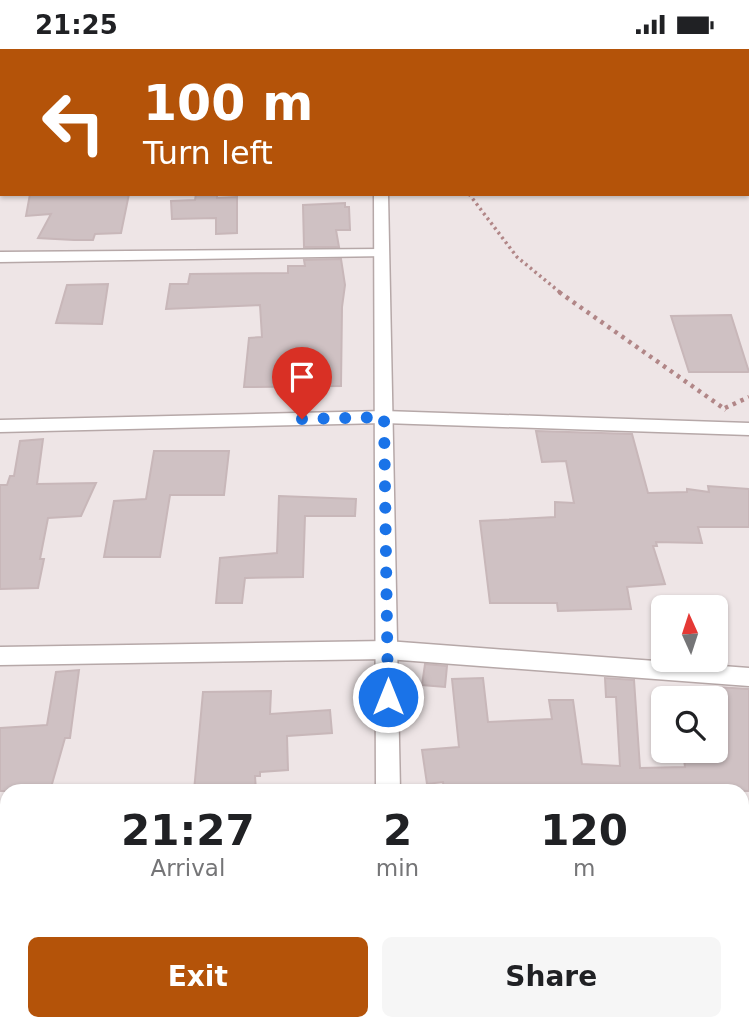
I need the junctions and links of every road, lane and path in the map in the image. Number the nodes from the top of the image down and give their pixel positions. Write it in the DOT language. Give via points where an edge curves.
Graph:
graph roads {
  1 [pos="381,196"];
  2 [pos="471,196"];
  3 [pos="383,253"];
  4 [pos="0,257"];
  5 [pos="749,397"];
  6 [pos="384,417"];
  7 [pos="0,426"];
  8 [pos="749,429"];
  9 [pos="387,650"];
  10 [pos="0,656"];
  11 [pos="749,677"];
  12 [pos="388,784"];
  1 -- 3 [label="street"];
  2 -- 5 [label="path" via="517,257 571,302 725,408"];
  3 -- 4 [label="street"];
  3 -- 6 [label="street"];
  6 -- 7 [label="street"];
  6 -- 8 [label="street"];
  6 -- 9 [label="street"];
  9 -- 10 [label="street"];
  9 -- 11 [label="street"];
  9 -- 12 [label="street"];
}
